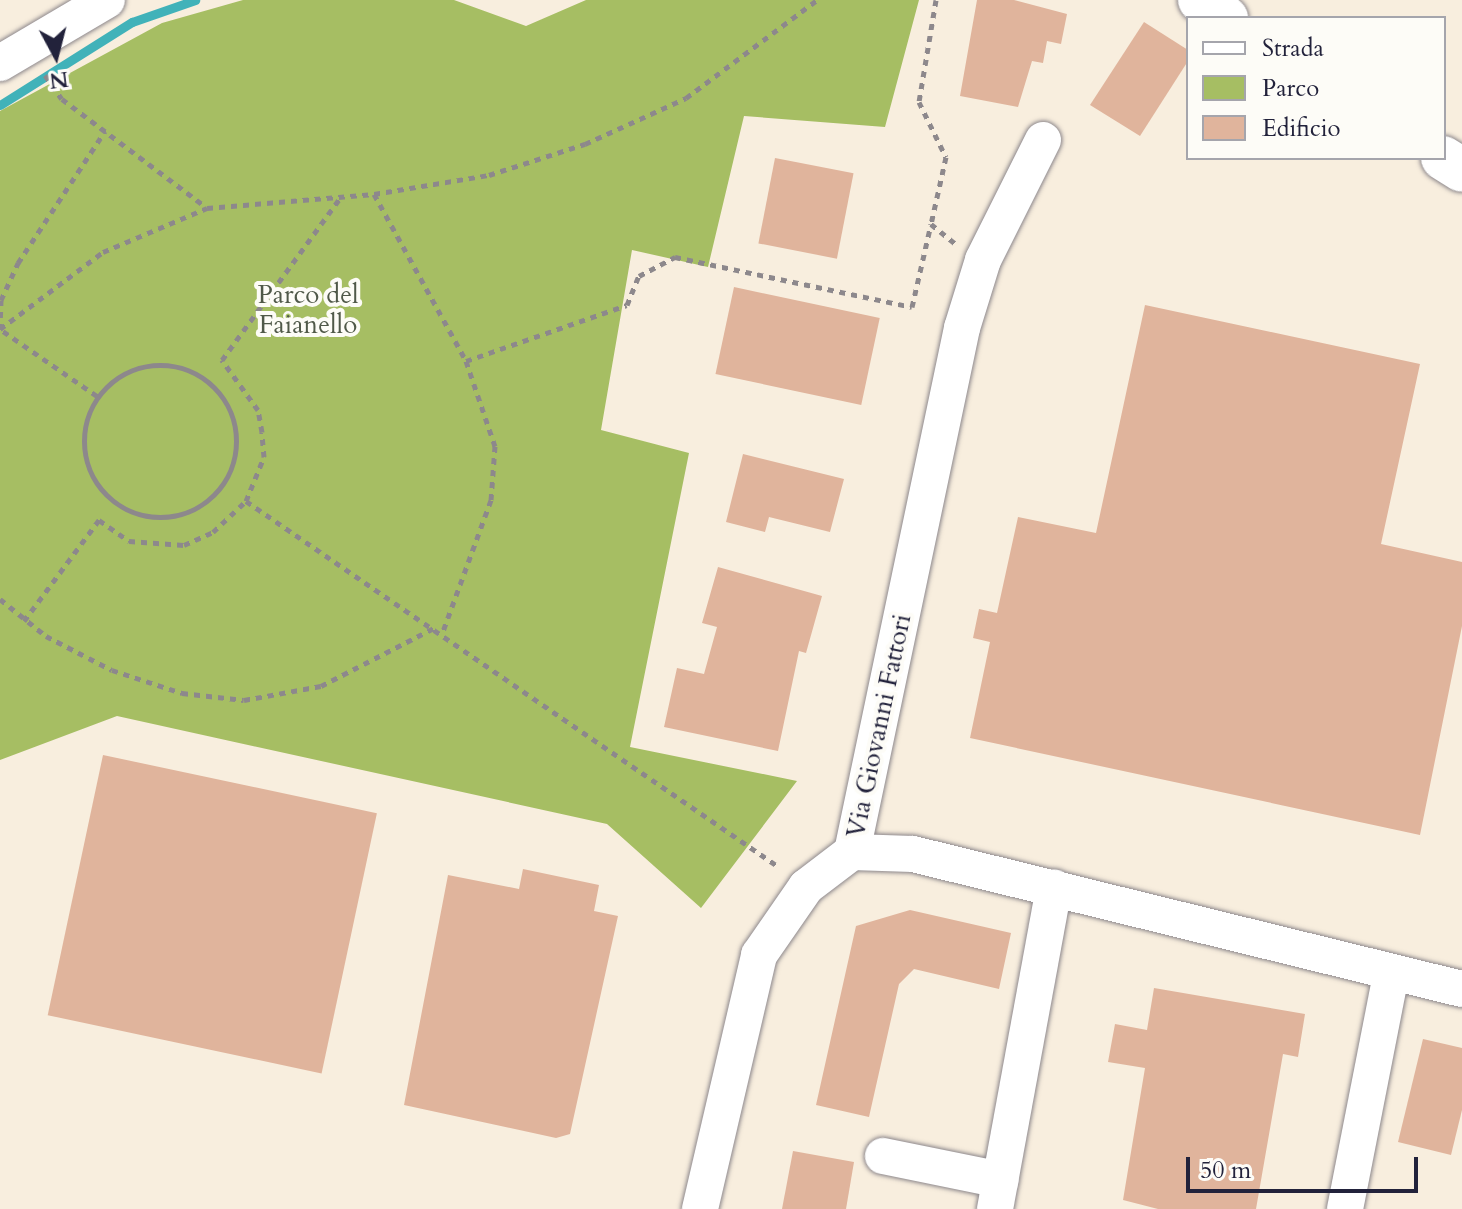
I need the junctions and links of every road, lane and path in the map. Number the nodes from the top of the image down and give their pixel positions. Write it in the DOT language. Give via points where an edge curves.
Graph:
graph roads {
  1 [pos="107,0"];
  2 [pos="817,0"];
  3 [pos="936,0"];
  4 [pos="1200,0"];
  5 [pos="1223,16"];
  6 [pos="0,63"];
  7 [pos="38,64"];
  8 [pos="105,131"];
  9 [pos="1043,140"];
  10 [pos="374,194"];
  11 [pos="341,197"];
  12 [pos="207,208"];
  13 [pos="931,224"];
  14 [pos="983,260"];
  15 [pos="0,329"];
  16 [pos="466,361"];
  17 [pos="97,396"];
  18 [pos="246,501"];
  19 [pos="0,599"];
  20 [pos="24,621"];
  21 [pos="434,628"];
  22 [pos="442,634"];
  23 [pos="852,852"];
  24 [pos="806,887"];
  25 [pos="1054,887"];
  26 [pos="1391,974"];
  27 [pos="1462,989"];
  28 [pos="883,1156"];
  29 [pos="998,1194"];
  30 [pos="700,1209"];
  31 [pos="1345,1209"];
  1 -- 6 [label="street"];
  2 -- 10 [label="path" via="686,98 585,144 489,175"];
  3 -- 13 [label="path" via="919,102 946,157"];
  4 -- 5 [label="main road"];
  7 -- 8 [label="path" via="62,99"];
  8 -- 12 [label="path"];
  8 -- 15 [label="path" via="18,263 1,300"];
  9 -- 14 [label="street, Via Giovanni Fattori"];
  10 -- 11 [label="path"];
  10 -- 16 [label="path"];
  11 -- 12 [label="path"];
  11 -- 18 [label="path" via="222,360 258,410 262,432 264,457"];
  12 -- 15 [label="path" via="103,252"];
  13 -- 14 [label="path"];
  13 -- 16 [label="path" via="912,307 675,257 639,276 627,305"];
  14 -- 23 [label="street, Via Giovanni Fattori" via="942,407"];
  15 -- 17 [label="path"];
  16 -- 22 [label="path" via="495,446 491,500"];
  17 -- 17 [label="path" via="83,443 94,479 119,506 168,517 213,496 228,476 235,426 210,383 159,365 115,378"];
  18 -- 20 [label="path" via="213,532 184,545 129,541 99,520"];
  18 -- 21 [label="path"];
  19 -- 20 [label="path"];
  20 -- 21 [label="path" via="112,670 182,693 244,700 321,686"];
  21 -- 22 [label="path"];
  22 -- 24 [label="path"];
  23 -- 24 [label="street"];
  23 -- 25 [label="street, Via Giovanni Fattori" via="882,848"];
  24 -- 30 [label="street" via="769,934 755,967"];
  25 -- 26 [label="street, Via Giovanni Fattori"];
  25 -- 29 [label="street"];
  26 -- 27 [label="street, Via Giovanni Fattori"];
  26 -- 31 [label="street"];
  28 -- 29 [label="street"];
}
